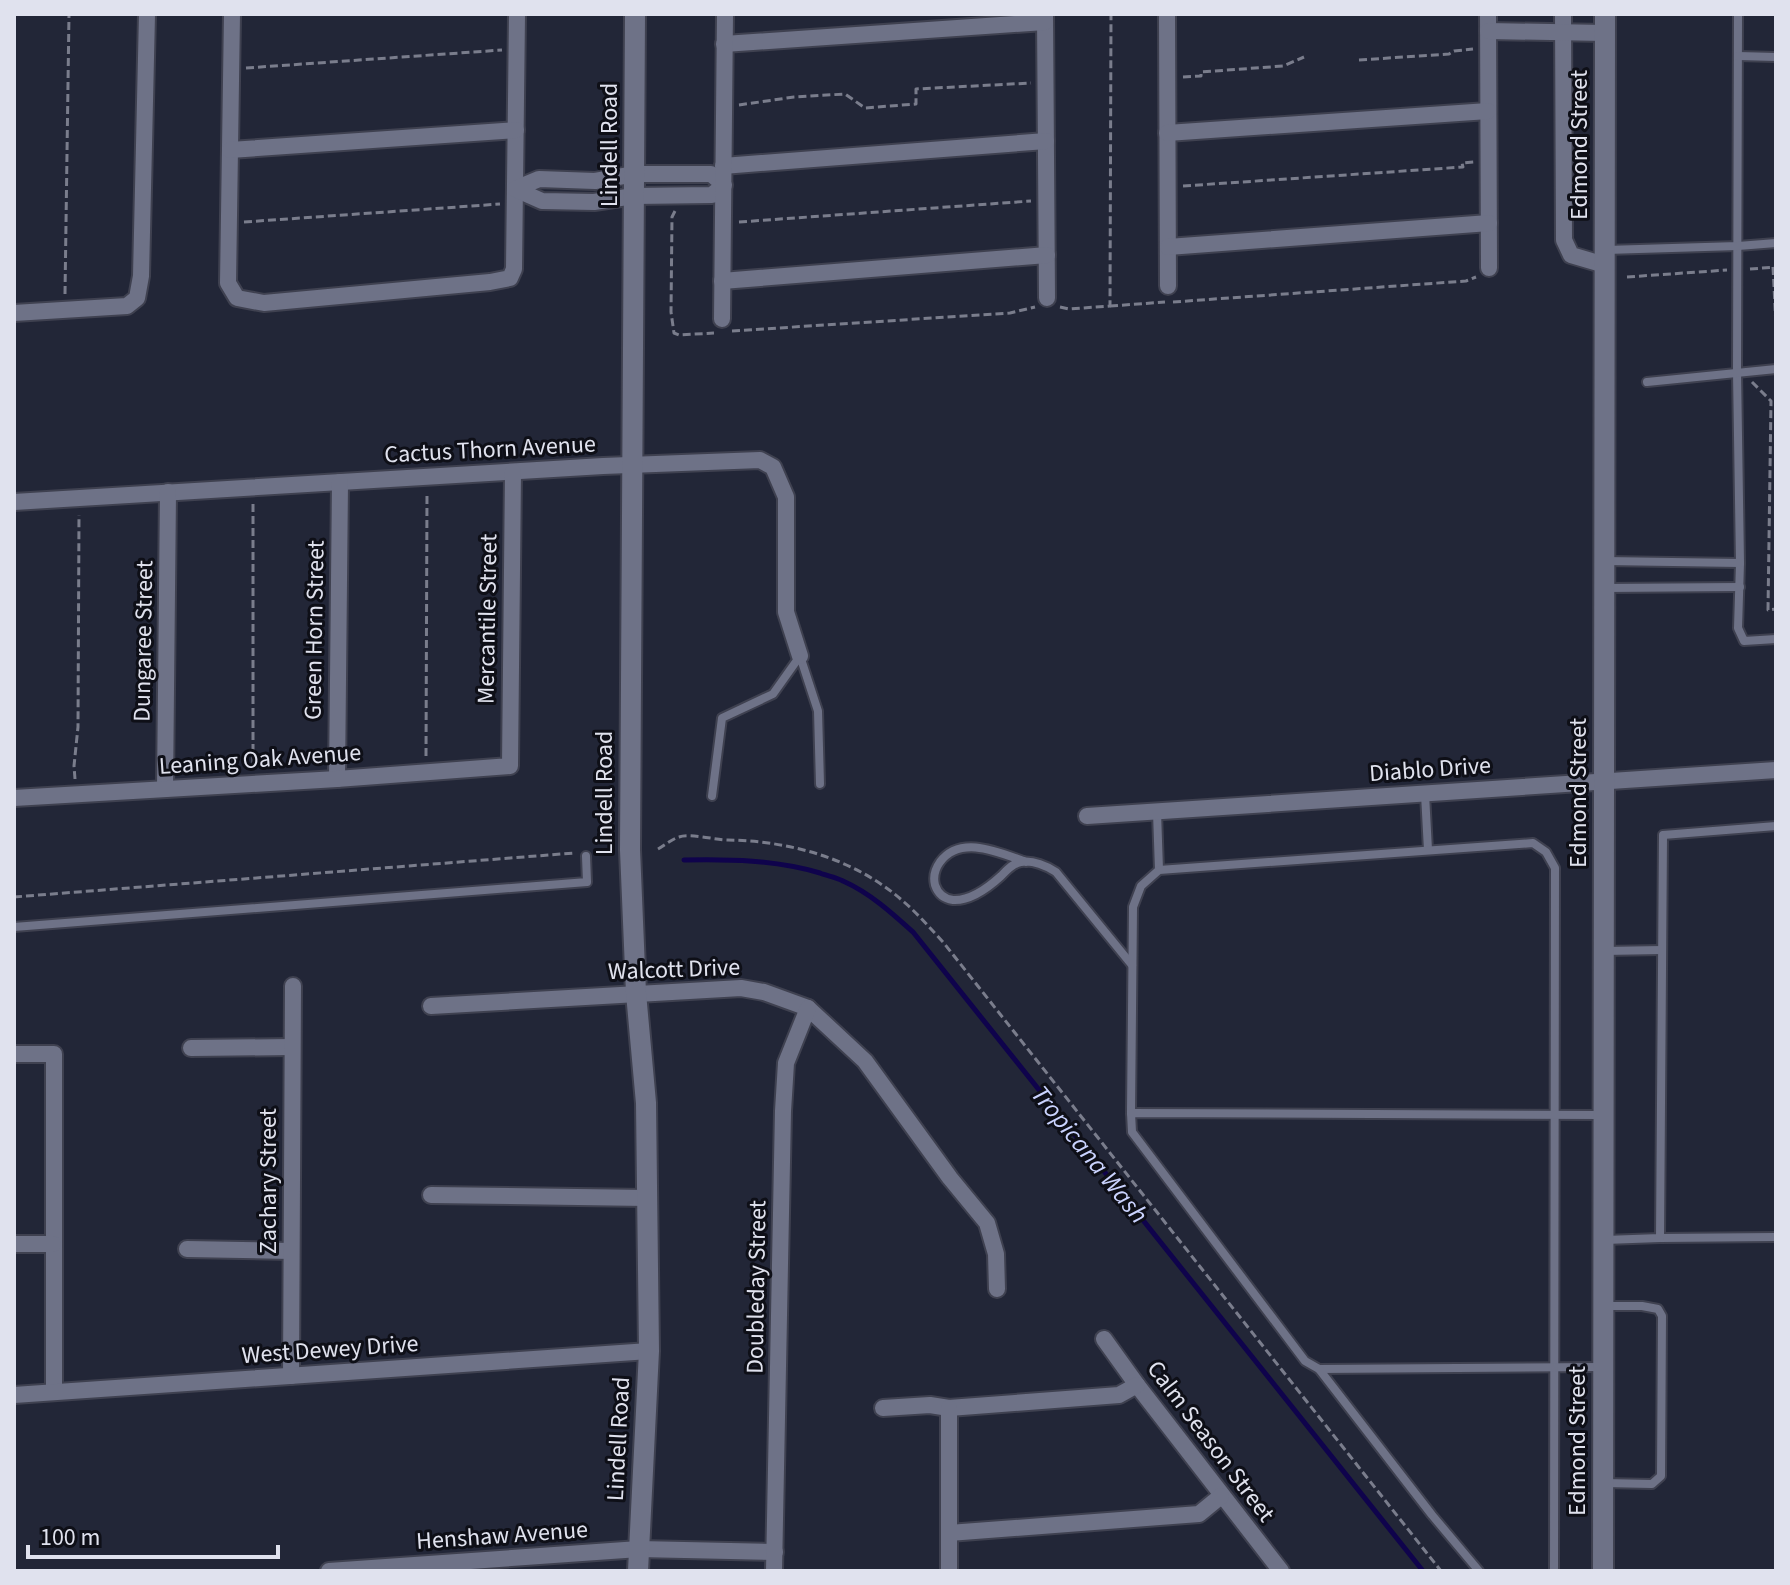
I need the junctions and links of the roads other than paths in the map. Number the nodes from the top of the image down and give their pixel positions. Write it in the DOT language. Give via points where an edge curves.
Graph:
graph roads {
  1 [pos="147,14"];
  2 [pos="232,14"];
  3 [pos="517,14"];
  4 [pos="635,14"];
  5 [pos="725,14"];
  6 [pos="1167,14"];
  7 [pos="1563,14"];
  8 [pos="1738,14"];
  9 [pos="1045,18"];
  10 [pos="1488,22"];
  11 [pos="1605,24"];
  12 [pos="1563,32"];
  13 [pos="724,44"];
  14 [pos="1738,56"];
  15 [pos="1776,57"];
  16 [pos="1488,111"];
  17 [pos="516,130"];
  18 [pos="1167,133"];
  19 [pos="1046,141"];
  20 [pos="230,150"];
  21 [pos="723,166"];
  22 [pos="635,174"];
  23 [pos="724,185"];
  24 [pos="515,196"];
  25 [pos="634,196"];
  26 [pos="1489,223"];
  27 [pos="1776,243"];
  28 [pos="1738,246"];
  29 [pos="1168,247"];
  30 [pos="1047,255"];
  31 [pos="1605,257"];
  32 [pos="1489,268"];
  33 [pos="722,281"];
  34 [pos="1168,286"];
  35 [pos="1047,302"];
  36 [pos="14,313"];
  37 [pos="722,322"];
  38 [pos="1776,369"];
  39 [pos="1737,372"];
  40 [pos="1647,382"];
  41 [pos="633,465"];
  42 [pos="513,472"];
  43 [pos="340,482"];
  44 [pos="168,492"];
  45 [pos="14,502"];
  46 [pos="1603,561"];
  47 [pos="1740,563"];
  48 [pos="1740,587"];
  49 [pos="1603,588"];
  50 [pos="1776,639"];
  51 [pos="800,656"];
  52 [pos="510,766"];
  53 [pos="1776,770"];
  54 [pos="337,779"];
  55 [pos="1605,782"];
  56 [pos="820,784"];
  57 [pos="165,789"];
  58 [pos="1425,794"];
  59 [pos="712,796"];
  60 [pos="14,798"];
  61 [pos="1157,812"];
  62 [pos="1087,816"];
  63 [pos="1776,826"];
  64 [pos="1428,850"];
  65 [pos="586,856"];
  66 [pos="1026,862"];
  67 [pos="1159,870"];
  68 [pos="14,927"];
  69 [pos="1662,950"];
  70 [pos="1604,951"];
  71 [pos="1132,965"];
  72 [pos="293,986"];
  73 [pos="636,993"];
  74 [pos="431,1006"];
  75 [pos="808,1008"];
  76 [pos="292,1047"];
  77 [pos="191,1048"];
  78 [pos="14,1054"];
  79 [pos="1131,1113"];
  80 [pos="1555,1114"];
  81 [pos="1604,1115"];
  82 [pos="431,1195"];
  83 [pos="647,1198"];
  84 [pos="1776,1237"];
  85 [pos="1660,1238"];
  86 [pos="1602,1240"];
  87 [pos="14,1244"];
  88 [pos="53,1244"];
  89 [pos="187,1249"];
  90 [pos="291,1251"];
  91 [pos="997,1289"];
  92 [pos="1602,1306"];
  93 [pos="1104,1339"];
  94 [pos="649,1351"];
  95 [pos="1554,1367"];
  96 [pos="1602,1367"];
  97 [pos="1319,1369"];
  98 [pos="291,1376"];
  99 [pos="1137,1385"];
  100 [pos="54,1392"];
  101 [pos="14,1395"];
  102 [pos="883,1408"];
  103 [pos="949,1408"];
  104 [pos="1603,1483"];
  105 [pos="1221,1496"];
  106 [pos="949,1533"];
  107 [pos="639,1549"];
  108 [pos="775,1552"];
  109 [pos="374,1569"];
  110 [pos="329,1571"];
  111 [pos="638,1571"];
  112 [pos="774,1571"];
  113 [pos="949,1571"];
  114 [pos="1281,1571"];
  115 [pos="1479,1571"];
  116 [pos="1554,1571"];
  117 [pos="1603,1571"];
  1 -- 36 [label="street" via="137,298 127,306"];
  2 -- 20 [label="street"];
  3 -- 17 [label="street"];
  4 -- 22 [label="street, Lindell Road"];
  5 -- 13 [label="street"];
  6 -- 18 [label="street"];
  7 -- 12 [label="street"];
  8 -- 14 [label="lane"];
  9 -- 13 [label="street"];
  9 -- 19 [label="street"];
  10 -- 12 [label="street"];
  10 -- 16 [label="street"];
  11 -- 12 [label="street"];
  11 -- 31 [label="street, Edmond Street"];
  12 -- 31 [label="street" via="1564,240 1571,255"];
  13 -- 21 [label="street"];
  14 -- 15 [label="lane"];
  14 -- 28 [label="lane"];
  16 -- 18 [label="street"];
  16 -- 26 [label="street"];
  17 -- 20 [label="street"];
  17 -- 24 [label="street"];
  18 -- 29 [label="street"];
  19 -- 21 [label="street"];
  19 -- 30 [label="street"];
  20 -- 24 [label="street" via="228,283 237,298 264,303 510,278"];
  21 -- 23 [label="street"];
  22 -- 23 [label="street" via="711,174"];
  22 -- 24 [label="street" via="595,181 539,179"];
  22 -- 25 [label="street, Lindell Road"];
  23 -- 25 [label="street" via="712,195"];
  23 -- 33 [label="street"];
  24 -- 25 [label="street" via="594,202"];
  25 -- 41 [label="street, Lindell Road"];
  26 -- 29 [label="street"];
  26 -- 32 [label="street"];
  27 -- 28 [label="lane"];
  28 -- 31 [label="lane"];
  28 -- 39 [label="lane"];
  29 -- 34 [label="street"];
  30 -- 33 [label="street"];
  30 -- 35 [label="street"];
  31 -- 46 [label="street, Edmond Street"];
  33 -- 37 [label="street"];
  38 -- 39 [label="lane"];
  39 -- 40 [label="lane"];
  39 -- 47 [label="lane"];
  41 -- 42 [label="street, Cactus Thorn Avenue"];
  41 -- 51 [label="street, Cactus Thorn Avenue" via="760,460 773,467 786,497 786,612"];
  41 -- 73 [label="street, Lindell Road" via="629,804"];
  42 -- 43 [label="street, Cactus Thorn Avenue"];
  42 -- 52 [label="street, Mercantile Street"];
  43 -- 44 [label="street, Cactus Thorn Avenue"];
  43 -- 54 [label="street, Green Horn Street"];
  44 -- 45 [label="street, Cactus Thorn Avenue"];
  44 -- 57 [label="street, Dungaree Street"];
  46 -- 47 [label="lane"];
  46 -- 49 [label="street, Edmond Street"];
  47 -- 48 [label="lane"];
  48 -- 49 [label="lane"];
  48 -- 50 [label="lane" via="1738,628 1744,641"];
  49 -- 55 [label="street, Edmond Street"];
  51 -- 56 [label="lane" via="818,711"];
  51 -- 59 [label="lane" via="773,694 722,718"];
  52 -- 54 [label="street, Leaning Oak Avenue"];
  53 -- 55 [label="street, Diablo Drive"];
  54 -- 57 [label="street, Leaning Oak Avenue"];
  55 -- 58 [label="street, Diablo Drive"];
  55 -- 70 [label="street, Edmond Street"];
  57 -- 60 [label="street, Leaning Oak Avenue"];
  58 -- 61 [label="street, Diablo Drive"];
  58 -- 64 [label="lane"];
  61 -- 62 [label="street, Diablo Drive"];
  61 -- 67 [label="lane"];
  63 -- 69 [label="lane" via="1663,835"];
  64 -- 67 [label="lane"];
  64 -- 80 [label="lane" via="1533,843 1555,868"];
  65 -- 68 [label="lane" via="587,882"];
  66 -- 66 [label="lane" via="1011,866 964,899 943,897 934,881 944,858 970,848"];
  66 -- 71 [label="lane" via="1056,872"];
  67 -- 71 [label="lane" via="1141,886 1133,907"];
  69 -- 70 [label="lane"];
  69 -- 85 [label="lane"];
  70 -- 81 [label="street, Edmond Street"];
  71 -- 79 [label="lane"];
  72 -- 76 [label="street, Zachary Street"];
  73 -- 74 [label="street, Walcott Drive"];
  73 -- 75 [label="street, Walcott Drive" via="741,988"];
  73 -- 83 [label="street, Lindell Road" via="646,1103"];
  75 -- 91 [label="street, Walcott Drive" via="865,1061 987,1223 996,1254"];
  75 -- 108 [label="street, Doubleday Street" via="786,1063 783,1111"];
  76 -- 77 [label="street"];
  76 -- 90 [label="street, Zachary Street"];
  78 -- 88 [label="street" via="54,1054"];
  79 -- 80 [label="lane"];
  79 -- 97 [label="lane" via="1132,1132 1305,1361"];
  80 -- 81 [label="lane"];
  80 -- 95 [label="lane"];
  81 -- 86 [label="street, Edmond Street"];
  82 -- 83 [label="street"];
  83 -- 94 [label="street, Lindell Road"];
  84 -- 85 [label="lane"];
  85 -- 86 [label="lane"];
  86 -- 92 [label="street, Edmond Street"];
  87 -- 88 [label="street"];
  88 -- 100 [label="street"];
  89 -- 90 [label="street"];
  90 -- 98 [label="street, Zachary Street"];
  92 -- 96 [label="street, Edmond Street"];
  92 -- 104 [label="lane" via="1642,1306 1658,1309 1662,1316 1661,1476 1652,1484"];
  93 -- 99 [label="street, Calm Season Street"];
  94 -- 98 [label="street, West Dewey Drive"];
  94 -- 107 [label="street, Lindell Road"];
  95 -- 96 [label="lane"];
  95 -- 97 [label="lane"];
  95 -- 116 [label="lane"];
  96 -- 104 [label="street, Edmond Street"];
  97 -- 115 [label="lane"];
  98 -- 100 [label="street, West Dewey Drive"];
  99 -- 103 [label="street" via="1119,1395"];
  99 -- 105 [label="street, Calm Season Street"];
  100 -- 101 [label="street, West Dewey Drive"];
  102 -- 103 [label="street"];
  103 -- 106 [label="street"];
  104 -- 117 [label="street, Edmond Street"];
  105 -- 106 [label="street" via="1199,1514"];
  105 -- 114 [label="street, Calm Season Street"];
  106 -- 113 [label="street"];
  107 -- 108 [label="street, Henshaw Avenue"];
  107 -- 109 [label="street, Henshaw Avenue"];
  107 -- 111 [label="street, Lindell Road"];
  108 -- 112 [label="street, Doubleday Street"];
  109 -- 110 [label="street, Henshaw Avenue"];
}
